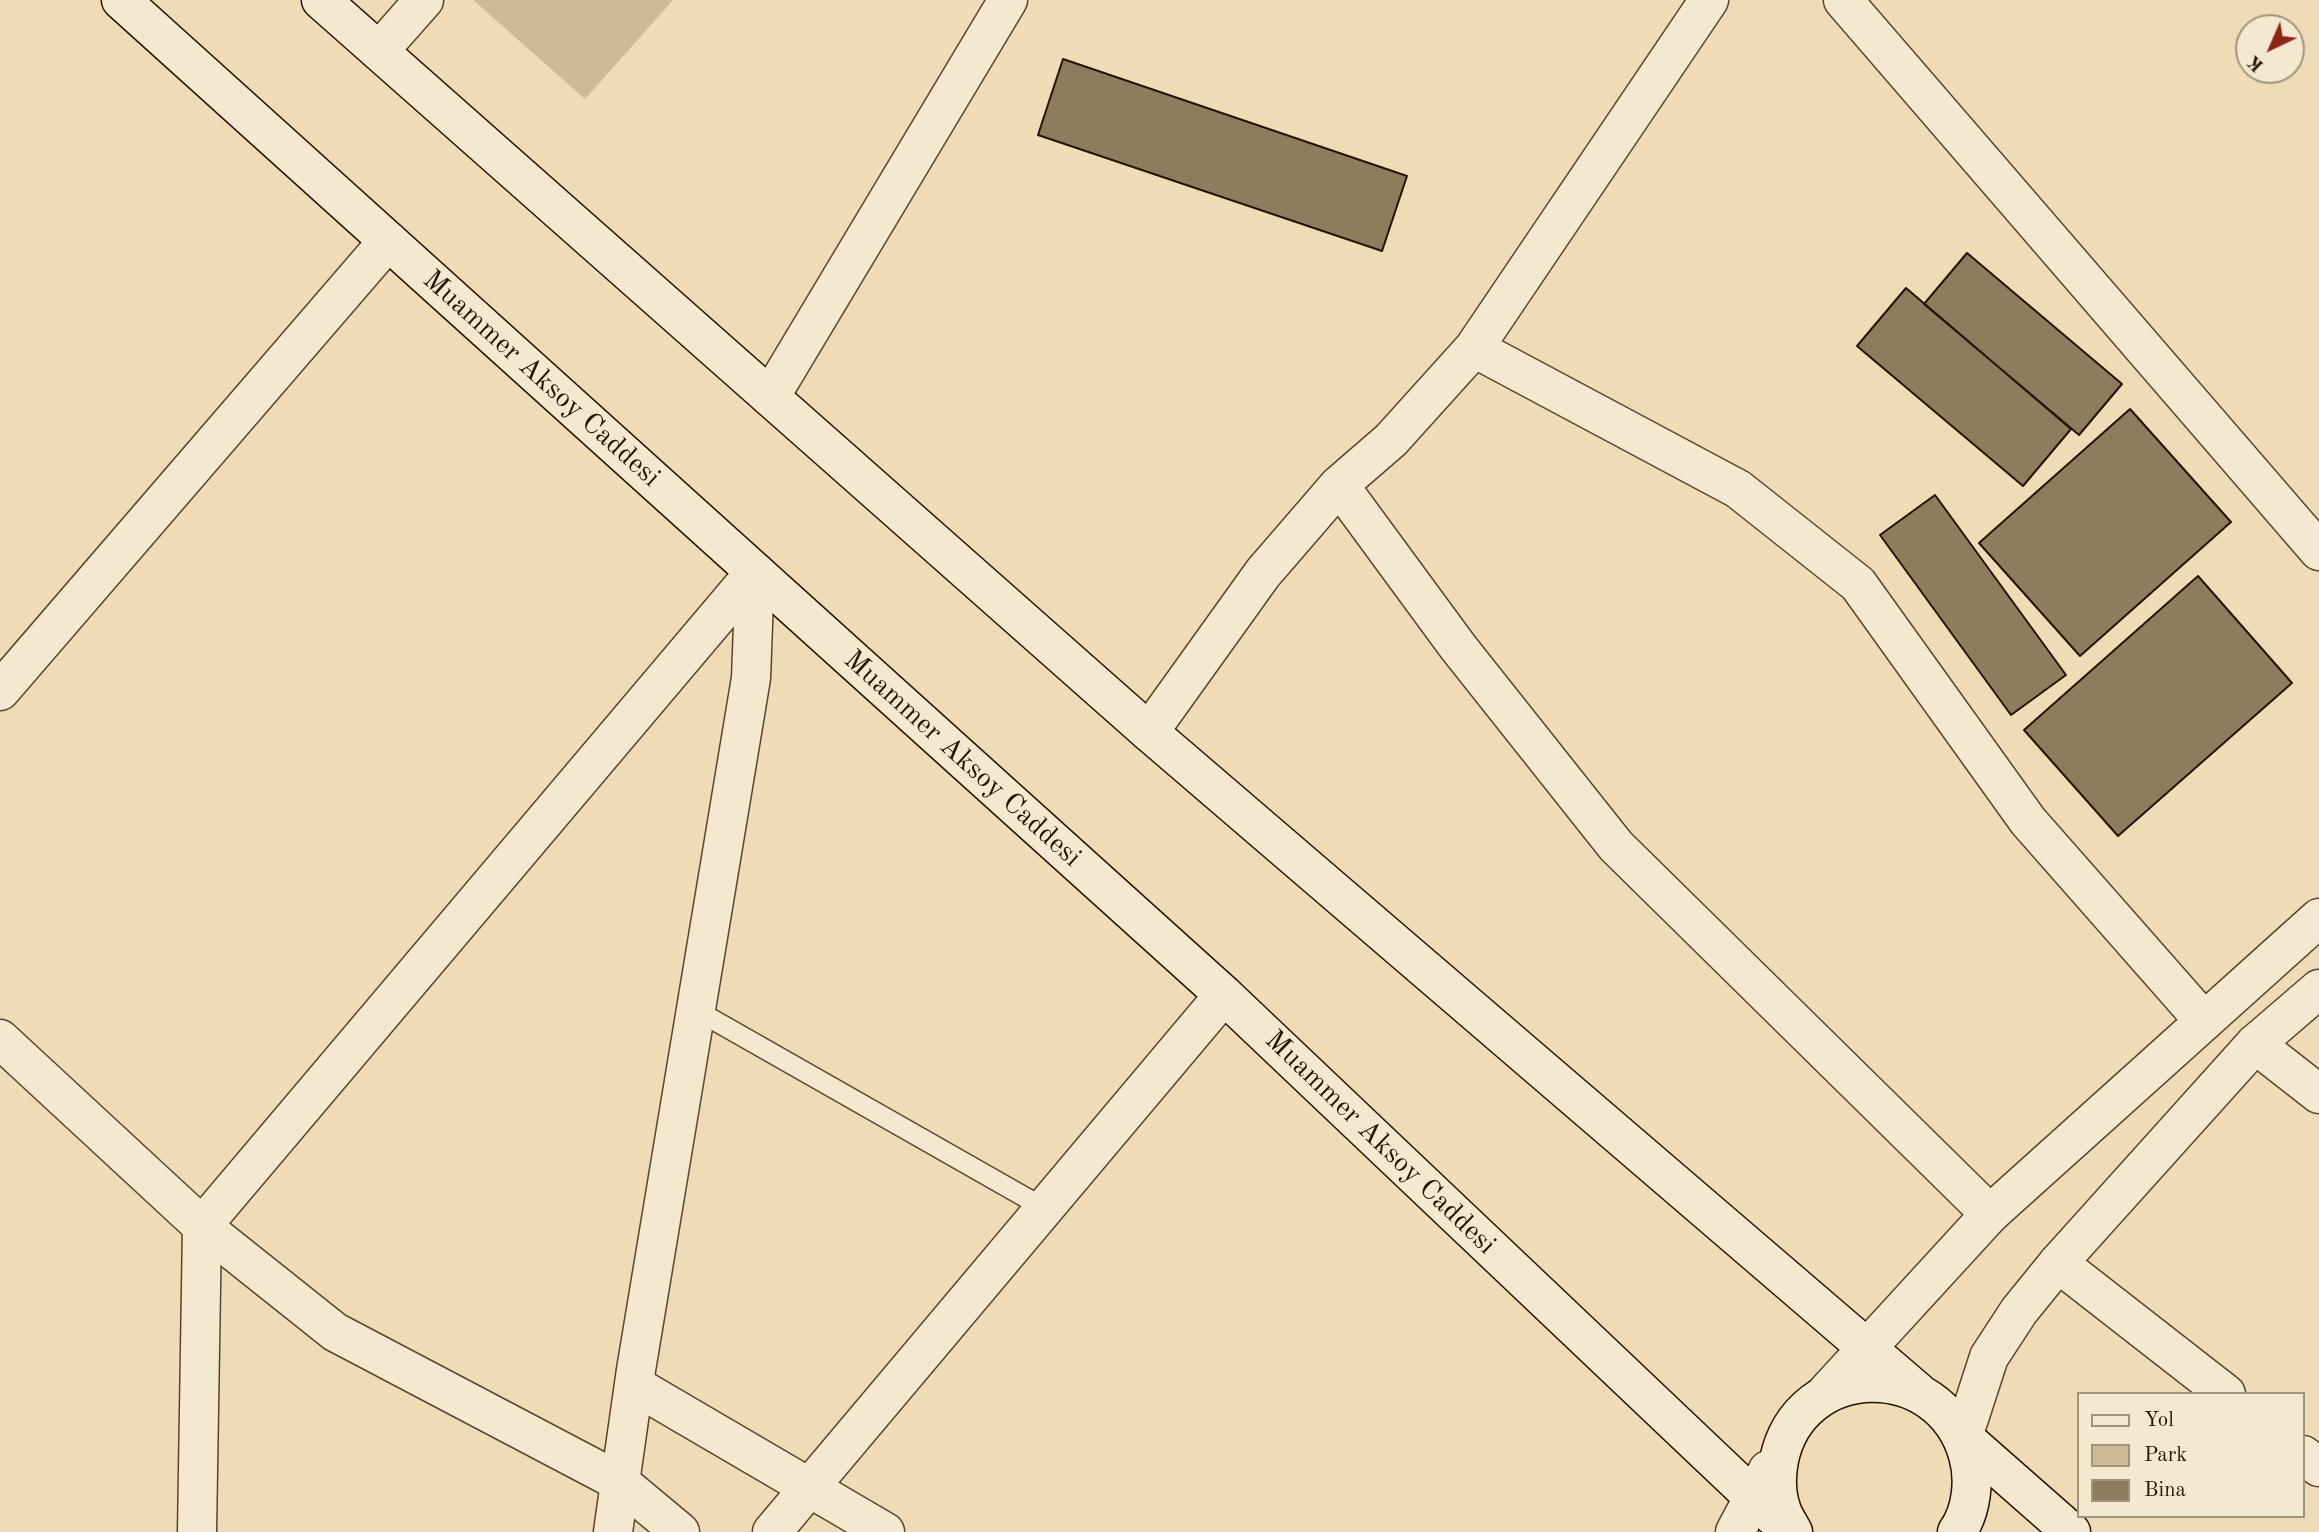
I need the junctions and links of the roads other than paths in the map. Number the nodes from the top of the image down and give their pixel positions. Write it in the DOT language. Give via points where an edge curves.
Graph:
graph roads {
  1 [pos="121,0"];
  2 [pos="321,0"];
  3 [pos="424,0"];
  4 [pos="1008,0"];
  5 [pos="1709,0"];
  6 [pos="1843,0"];
  7 [pos="379,51"];
  8 [pos="388,241"];
  9 [pos="1474,348"];
  10 [pos="770,397"];
  11 [pos="1339,485"];
  12 [pos="2319,551"];
  13 [pos="755,572"];
  14 [pos="0,691"];
  15 [pos="1149,732"];
  16 [pos="2319,918"];
  17 [pos="2319,989"];
  18 [pos="1224,995"];
  19 [pos="696,1010"];
  20 [pos="2204,1021"];
  21 [pos="0,1039"];
  22 [pos="2256,1044"];
  23 [pos="2319,1094"];
  24 [pos="1044,1208"];
  25 [pos="1990,1214"];
  26 [pos="202,1226"];
  27 [pos="2058,1263"];
  28 [pos="1866,1347"];
  29 [pos="634,1385"];
  30 [pos="1918,1392"];
  31 [pos="2223,1392"];
  32 [pos="1824,1395"];
  33 [pos="1963,1437"];
  34 [pos="1783,1444"];
  35 [pos="620,1482"];
  36 [pos="809,1488"];
  37 [pos="1753,1497"];
  38 [pos="197,1532"];
  39 [pos="613,1532"];
  40 [pos="680,1532"];
  41 [pos="772,1532"];
  42 [pos="885,1532"];
  43 [pos="1735,1532"];
  44 [pos="1791,1532"];
  45 [pos="1957,1532"];
  46 [pos="2071,1532"];
  1 -- 8 [label="street, Muammer Aksoy Caddesi"];
  2 -- 7 [label="street"];
  3 -- 7 [label="street"];
  4 -- 10 [label="street"];
  5 -- 9 [label="street"];
  6 -- 12 [label="street"];
  7 -- 10 [label="street"];
  8 -- 13 [label="street, Muammer Aksoy Caddesi"];
  8 -- 14 [label="street"];
  9 -- 11 [label="street" via="1391,440"];
  9 -- 20 [label="street" via="1738,489 1858,584 2028,821"];
  10 -- 15 [label="street"];
  11 -- 15 [label="street" via="1263,573"];
  11 -- 25 [label="street" via="1458,647 1616,846"];
  13 -- 18 [label="street, Muammer Aksoy Caddesi"];
  13 -- 19 [label="street" via="751,678"];
  13 -- 26 [label="street"];
  15 -- 28 [label="street"];
  16 -- 20 [label="street"];
  17 -- 22 [label="street"];
  18 -- 24 [label="street"];
  18 -- 37 [label="street, Muammer Aksoy Caddesi"];
  19 -- 24 [label="lane"];
  19 -- 29 [label="street"];
  20 -- 25 [label="street"];
  21 -- 26 [label="street"];
  22 -- 23 [label="street"];
  22 -- 27 [label="street"];
  24 -- 36 [label="street"];
  25 -- 28 [label="street"];
  26 -- 35 [label="street" via="335,1332"];
  26 -- 38 [label="street"];
  27 -- 31 [label="street"];
  27 -- 33 [label="street" via="1989,1357"];
  28 -- 30 [label="street"];
  28 -- 32 [label="street"];
  29 -- 35 [label="street"];
  29 -- 36 [label="street"];
  30 -- 32 [label="street" via="1887,1382 1854,1383"];
  30 -- 33 [label="street" via="1944,1410"];
  32 -- 34 [label="street" via="1799,1416"];
  33 -- 45 [label="street" via="1972,1467 1970,1499"];
  33 -- 46 [label="street"];
  34 -- 37 [label="street"];
  34 -- 44 [label="street" via="1776,1476 1781,1509"];
  35 -- 39 [label="street"];
  35 -- 40 [label="street"];
  36 -- 41 [label="street"];
  36 -- 42 [label="street"];
  37 -- 43 [label="street"];
  37 -- 44 [label="street, Muammer Aksoy Caddesi"];
}
